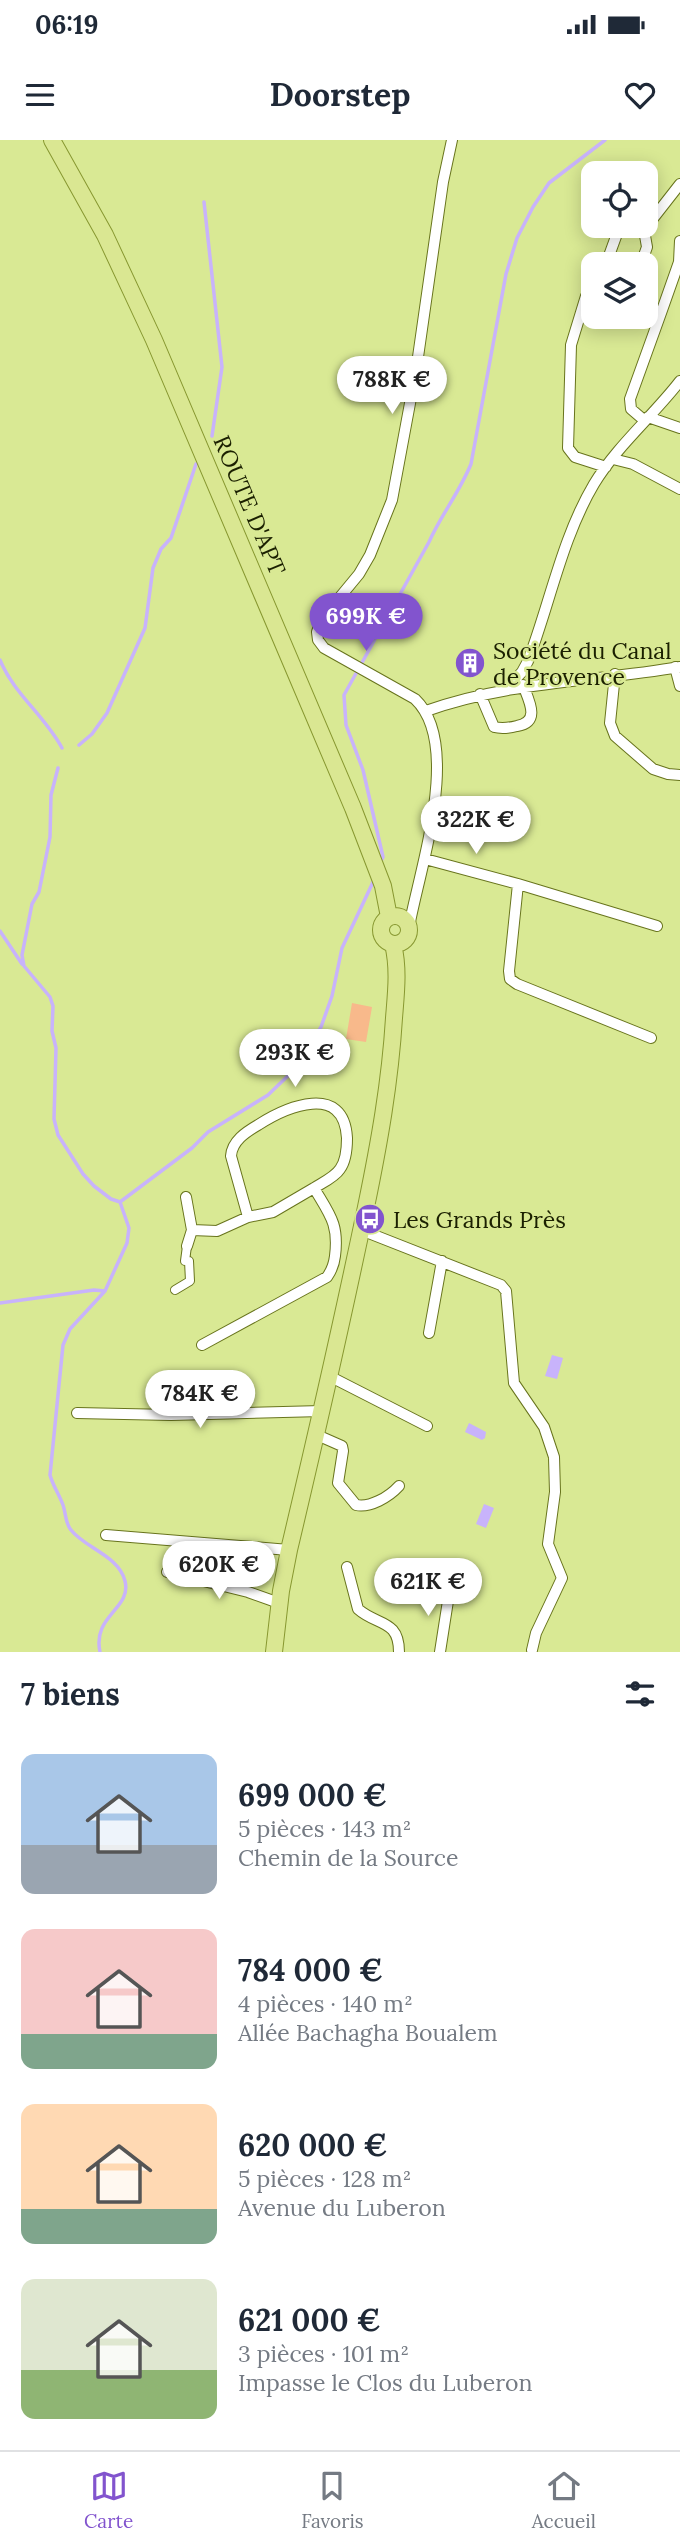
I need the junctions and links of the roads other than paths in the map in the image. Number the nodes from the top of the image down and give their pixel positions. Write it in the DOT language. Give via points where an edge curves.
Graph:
graph roads {
  1 [pos="52,140"];
  2 [pos="452,140"];
  3 [pos="680,184"];
  4 [pos="680,241"];
  5 [pos="645,252"];
  6 [pos="581,312"];
  7 [pos="658,312"];
  8 [pos="661,313"];
  9 [pos="680,381"];
  10 [pos="646,419"];
  11 [pos="680,428"];
  12 [pos="609,463"];
  13 [pos="680,489"];
  14 [pos="677,667"];
  15 [pos="615,674"];
  16 [pos="523,685"];
  17 [pos="680,686"];
  18 [pos="506,689"];
  19 [pos="480,694"];
  20 [pos="426,711"];
  21 [pos="680,775"];
  22 [pos="425,859"];
  23 [pos="519,884"];
  24 [pos="403,917"];
  25 [pos="657,926"];
  26 [pos="398,944"];
  27 [pos="651,1038"];
  28 [pos="314,1188"];
  29 [pos="187,1197"];
  30 [pos="248,1217"];
  31 [pos="192,1230"];
  32 [pos="338,1236"];
  33 [pos="360,1236"];
  34 [pos="187,1246"];
  35 [pos="442,1261"];
  36 [pos="332,1271"];
  37 [pos="351,1286"];
  38 [pos="175,1290"];
  39 [pos="429,1334"];
  40 [pos="202,1345"];
  41 [pos="331,1377"];
  42 [pos="323,1411"];
  43 [pos="77,1413"];
  44 [pos="427,1426"];
  45 [pos="317,1435"];
  46 [pos="399,1486"];
  47 [pos="106,1535"];
  48 [pos="289,1550"];
  49 [pos="347,1567"];
  50 [pos="167,1572"];
  51 [pos="450,1588"];
  52 [pos="279,1603"];
  53 [pos="532,1650"];
  54 [pos="274,1652"];
  55 [pos="399,1652"];
  56 [pos="440,1652"];
  1 -- 24 [label="main road, ROUTE D'APT" via="100,225 154,340 323,735 384,892"];
  2 -- 20 [label="street" via="392,500 370,555 353,584 323,617 317,632 320,644 332,653 386,681"];
  3 -- 5 [label="street" via="644,230"];
  4 -- 8 [label="street" via="680,260"];
  6 -- 12 [label="street" via="571,345 568,444 575,457"];
  7 -- 8 [label="street"];
  8 -- 10 [label="street" via="630,399 631,409"];
  9 -- 10 [label="street"];
  10 -- 11 [label="street"];
  10 -- 12 [label="street"];
  12 -- 13 [label="street" via="633,464"];
  12 -- 18 [label="street" via="570,538 528,661"];
  14 -- 15 [label="street"];
  14 -- 17 [label="street"];
  15 -- 16 [label="street"];
  15 -- 21 [label="street" via="610,723 614,736 653,769"];
  16 -- 18 [label="street"];
  16 -- 19 [label="street" via="532,714 526,724 511,728 494,727"];
  18 -- 19 [label="street"];
  19 -- 20 [label="street"];
  20 -- 22 [label="street" via="434,740 436,786"];
  22 -- 23 [label="street"];
  22 -- 24 [label="street"];
  23 -- 25 [label="street"];
  23 -- 27 [label="street" via="509,971 512,981"];
  24 -- 26 [label="main road" via="408,937"];
  24 -- 26 [label="main road" via="383,923 382,934 388,942"];
  26 -- 33 [label="main road" via="391,1068"];
  28 -- 30 [label="street" via="276,1211"];
  28 -- 30 [label="street" via="341,1168 346,1130 332,1109 303,1104 248,1130 232,1148"];
  28 -- 32 [label="street"];
  29 -- 31 [label="street"];
  30 -- 31 [label="street" via="217,1231"];
  31 -- 34 [label="street"];
  32 -- 33 [label="street"];
  32 -- 36 [label="street"];
  33 -- 35 [label="street"];
  33 -- 37 [label="main road"];
  34 -- 38 [label="street" via="190,1281"];
  35 -- 39 [label="street"];
  35 -- 53 [label="street" via="505,1289 514,1383 544,1427 554,1457 548,1544 562,1578"];
  36 -- 37 [label="street"];
  36 -- 40 [label="street"];
  37 -- 41 [label="main road"];
  41 -- 42 [label="main road"];
  41 -- 44 [label="street"];
  42 -- 43 [label="street"];
  42 -- 45 [label="main road"];
  45 -- 46 [label="street" via="342,1447 338,1483 356,1505 388,1497"];
  45 -- 48 [label="main road"];
  47 -- 48 [label="street"];
  48 -- 52 [label="main road"];
  49 -- 55 [label="street" via="358,1608 392,1628"];
  50 -- 52 [label="street"];
  51 -- 56 [label="street"];
  52 -- 54 [label="main road"];
}
